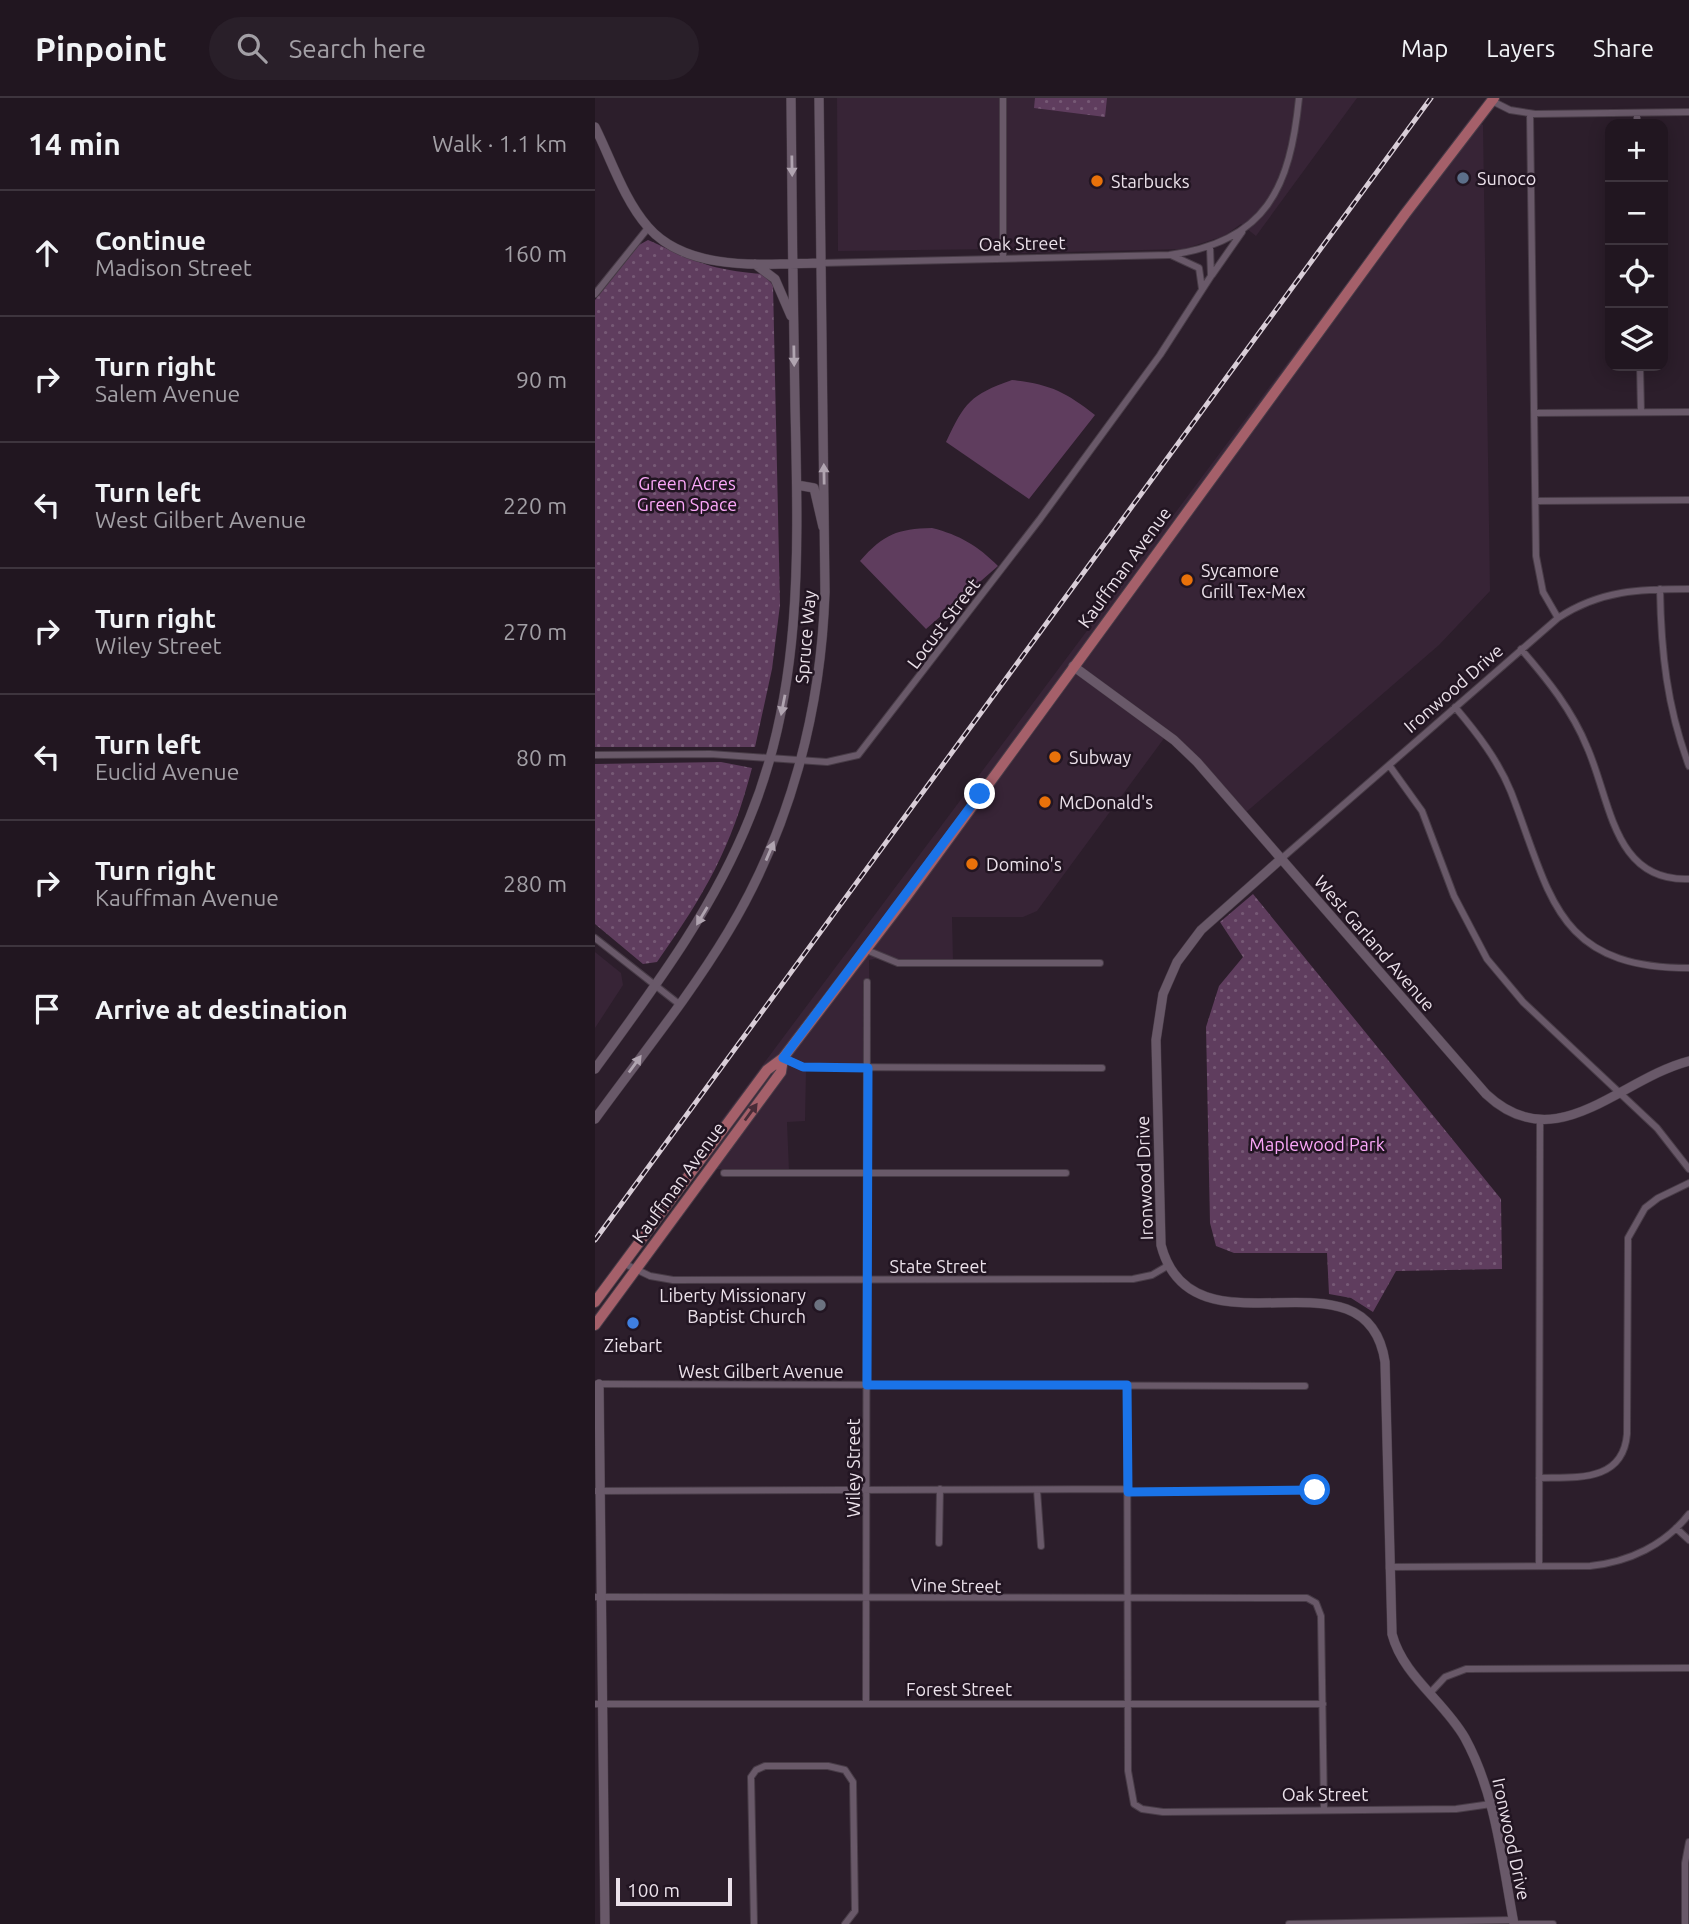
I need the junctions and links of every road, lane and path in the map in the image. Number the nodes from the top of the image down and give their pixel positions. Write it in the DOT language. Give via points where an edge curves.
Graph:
graph roads {
  1 [pos="790,98"];
  2 [pos="819,98"];
  3 [pos="1003,98"];
  4 [pos="1299,98"];
  5 [pos="1493,99"];
  6 [pos="1689,112"];
  7 [pos="1637,113"];
  8 [pos="1530,114"];
  9 [pos="1637,119"];
  10 [pos="595,127"];
  11 [pos="1245,227"];
  12 [pos="648,228"];
  13 [pos="1210,247"];
  14 [pos="1169,255"];
  15 [pos="1003,259"];
  16 [pos="793,263"];
  17 [pos="821,263"];
  18 [pos="755,264"];
  19 [pos="1211,276"];
  20 [pos="1202,290"];
  21 [pos="595,294"];
  22 [pos="794,321"];
  23 [pos="1640,371"];
  24 [pos="1641,412"];
  25 [pos="1689,412"];
  26 [pos="1535,413"];
  27 [pos="797,485"];
  28 [pos="1689,500"];
  29 [pos="1536,501"];
  30 [pos="825,532"];
  31 [pos="1660,589"];
  32 [pos="1689,589"];
  33 [pos="1558,618"];
  34 [pos="1521,649"];
  35 [pos="1073,666"];
  36 [pos="1455,707"];
  37 [pos="595,755"];
  38 [pos="770,758"];
  39 [pos="801,761"];
  40 [pos="1389,765"];
  41 [pos="1689,766"];
  42 [pos="1281,859"];
  43 [pos="1689,879"];
  44 [pos="595,938"];
  45 [pos="864,949"];
  46 [pos="1100,963"];
  47 [pos="1689,968"];
  48 [pos="867,982"];
  49 [pos="656,986"];
  50 [pos="679,1004"];
  51 [pos="783,1058"];
  52 [pos="1689,1060"];
  53 [pos="868,1068"];
  54 [pos="1102,1068"];
  55 [pos="595,1069"];
  56 [pos="1619,1092"];
  57 [pos="595,1119"];
  58 [pos="1540,1120"];
  59 [pos="1689,1169"];
  60 [pos="724,1172"];
  61 [pos="1066,1173"];
  62 [pos="867,1174"];
  63 [pos="1689,1183"];
  64 [pos="623,1263"];
  65 [pos="1169,1265"];
  66 [pos="635,1270"];
  67 [pos="867,1280"];
  68 [pos="595,1302"];
  69 [pos="595,1325"];
  70 [pos="597,1384"];
  71 [pos="867,1385"];
  72 [pos="1127,1385"];
  73 [pos="1305,1386"];
  74 [pos="1539,1478"];
  75 [pos="940,1489"];
  76 [pos="867,1490"];
  77 [pos="1037,1490"];
  78 [pos="1128,1490"];
  79 [pos="1315,1490"];
  80 [pos="598,1491"];
  81 [pos="1689,1514"];
  82 [pos="1676,1528"];
  83 [pos="1689,1540"];
  84 [pos="939,1543"];
  85 [pos="1041,1546"];
  86 [pos="1539,1566"];
  87 [pos="1389,1567"];
  88 [pos="598,1597"];
  89 [pos="867,1597"];
  90 [pos="1128,1597"];
  91 [pos="1689,1668"];
  92 [pos="1430,1693"];
  93 [pos="866,1703"];
  94 [pos="598,1704"];
  95 [pos="1128,1704"];
  96 [pos="1323,1704"];
  97 [pos="1491,1804"];
  98 [pos="1324,1810"];
  99 [pos="1689,1843"];
  100 [pos="1515,1923"];
  101 [pos="605,1924"];
  102 [pos="754,1924"];
  103 [pos="845,1924"];
  104 [pos="1289,1924"];
  105 [pos="1553,1924"];
  106 [pos="1685,1924"];
  1 -- 16 [label="street, Spruce Way, one-way"];
  2 -- 17 [label="street, Spruce Way"];
  3 -- 15 [label="street"];
  4 -- 11 [label="street" via="1288,167 1270,202"];
  5 -- 8 [label="street" via="1510,110"];
  5 -- 35 [label="main road, Kauffman Avenue"];
  6 -- 7 [label="street"];
  7 -- 8 [label="street"];
  7 -- 9 [label="street"];
  8 -- 26 [label="street"];
  10 -- 12 [label="street"];
  11 -- 13 [label="street, Oak Street"];
  11 -- 19 [label="street, Locust Street"];
  12 -- 18 [label="street, Oak Street" via="689,254"];
  12 -- 21 [label="street"];
  13 -- 14 [label="street, Oak Street"];
  13 -- 19 [label="street"];
  14 -- 15 [label="street, Oak Street"];
  14 -- 20 [label="street" via="1199,268"];
  15 -- 17 [label="street, Oak Street"];
  16 -- 17 [label="street, Oak Street"];
  16 -- 18 [label="street, Oak Street"];
  16 -- 22 [label="street, Spruce Way"];
  30 -- 17 [label="street, Spruce Way, one-way"];
  18 -- 22 [label="street" via="775,279"];
  19 -- 20 [label="street, Locust Street"];
  20 -- 39 [label="street, Locust Street" via="1116,416 867,746 841,761"];
  22 -- 27 [label="street, Spruce Way, one-way"];
  23 -- 24 [label="street"];
  24 -- 25 [label="street"];
  24 -- 26 [label="street"];
  26 -- 29 [label="street"];
  27 -- 30 [label="street" via="814,488"];
  27 -- 38 [label="street, Spruce Way, one-way" via="794,640"];
  28 -- 29 [label="street"];
  29 -- 33 [label="street" via="1539,579"];
  30 -- 39 [label="street, Spruce Way" via="822,645"];
  31 -- 32 [label="street, Ironwood Drive"];
  31 -- 33 [label="street, Ironwood Drive" via="1606,595"];
  31 -- 41 [label="street" via="1666,692"];
  33 -- 34 [label="street, Ironwood Drive"];
  34 -- 36 [label="street, Ironwood Drive"];
  34 -- 43 [label="street" via="1580,731 1630,856 1657,875"];
  35 -- 42 [label="street, West Garland Avenue" via="1184,749"];
  35 -- 45 [label="main road, Kauffman Avenue"];
  36 -- 40 [label="street, Ironwood Drive"];
  36 -- 47 [label="street" via="1501,772 1545,890 1564,919 1585,940 1618,959 1644,966"];
  37 -- 38 [label="street, Locust Street"];
  38 -- 39 [label="street, Locust Street"];
  38 -- 49 [label="street, Spruce Way, one-way" via="728,868"];
  50 -- 39 [label="street, Spruce Way, one-way" via="728,932 760,873"];
  40 -- 42 [label="street, Ironwood Drive"];
  40 -- 56 [label="street" via="1422,811 1454,896 1487,959 1523,1002"];
  42 -- 58 [label="street, West Garland Avenue" via="1486,1094 1510,1111"];
  42 -- 65 [label="street, Ironwood Drive" via="1192,941 1171,973 1160,1003 1156,1040 1160,1238"];
  44 -- 49 [label="street"];
  45 -- 46 [label="street" via="898,963"];
  45 -- 51 [label="main road, Kauffman Avenue"];
  48 -- 53 [label="street, Wiley Street"];
  49 -- 50 [label="street"];
  49 -- 55 [label="street, Spruce Way"];
  57 -- 50 [label="street, Spruce Way, one-way"];
  51 -- 53 [label="street" via="803,1067"];
  51 -- 64 [label="main road, Kauffman Avenue" via="767,1070"];
  66 -- 51 [label="main road, Kauffman Avenue, one-way" via="781,1072"];
  52 -- 56 [label="street, West Garland Avenue"];
  53 -- 54 [label="street"];
  53 -- 62 [label="street, Wiley Street"];
  56 -- 58 [label="street, West Garland Avenue" via="1575,1116"];
  56 -- 59 [label="street" via="1668,1140"];
  58 -- 74 [label="street"];
  60 -- 62 [label="street"];
  61 -- 62 [label="street"];
  62 -- 67 [label="street, Wiley Street"];
  63 -- 74 [label="street" via="1645,1208 1629,1238 1627,1434 1622,1454 1597,1475"];
  64 -- 66 [label="street, State Street"];
  64 -- 68 [label="main road, Kauffman Avenue"];
  65 -- 67 [label="street, State Street" via="1133,1279"];
  65 -- 87 [label="street, Ironwood Drive" via="1186,1286 1211,1299 1332,1304 1356,1313 1374,1331 1385,1362"];
  66 -- 67 [label="street, State Street" via="673,1280"];
  66 -- 69 [label="main road, Kauffman Avenue"];
  67 -- 71 [label="street, Wiley Street"];
  70 -- 71 [label="street, West Gilbert Avenue"];
  70 -- 80 [label="street"];
  71 -- 72 [label="street, West Gilbert Avenue"];
  71 -- 76 [label="street, Wiley Street"];
  72 -- 73 [label="street, West Gilbert Avenue"];
  72 -- 78 [label="street"];
  74 -- 86 [label="street"];
  75 -- 76 [label="street"];
  75 -- 77 [label="street"];
  75 -- 84 [label="street"];
  76 -- 80 [label="street"];
  76 -- 89 [label="street, Wiley Street"];
  77 -- 78 [label="street"];
  77 -- 85 [label="street"];
  78 -- 79 [label="street"];
  78 -- 90 [label="street"];
  80 -- 88 [label="street"];
  81 -- 82 [label="street"];
  82 -- 83 [label="street"];
  82 -- 86 [label="street" via="1626,1559 1597,1565"];
  86 -- 87 [label="street"];
  87 -- 92 [label="street, Ironwood Drive" via="1395,1643 1403,1661"];
  88 -- 89 [label="street, Vine Street"];
  88 -- 94 [label="street"];
  89 -- 90 [label="street, Vine Street"];
  89 -- 93 [label="street, Wiley Street"];
  90 -- 95 [label="street"];
  90 -- 96 [label="street, Vine Street" via="1302,1597 1316,1603 1321,1616"];
  91 -- 92 [label="street" via="1466,1670 1445,1677"];
  92 -- 97 [label="street, Ironwood Drive" via="1463,1735"];
  93 -- 94 [label="street, Forest Street"];
  93 -- 95 [label="street, Forest Street"];
  94 -- 101 [label="street"];
  95 -- 96 [label="street, Forest Street"];
  95 -- 98 [label="street, Oak Street" via="1130,1798 1142,1810"];
  96 -- 98 [label="street"];
  97 -- 98 [label="street, Oak Street" via="1456,1809"];
  97 -- 100 [label="street, Ironwood Drive"];
  99 -- 106 [label="street"];
  100 -- 104 [label="street"];
  100 -- 105 [label="street"];
  102 -- 103 [label="street" via="754,1773 765,1766 828,1766 848,1773 853,1782 855,1911"];
}
